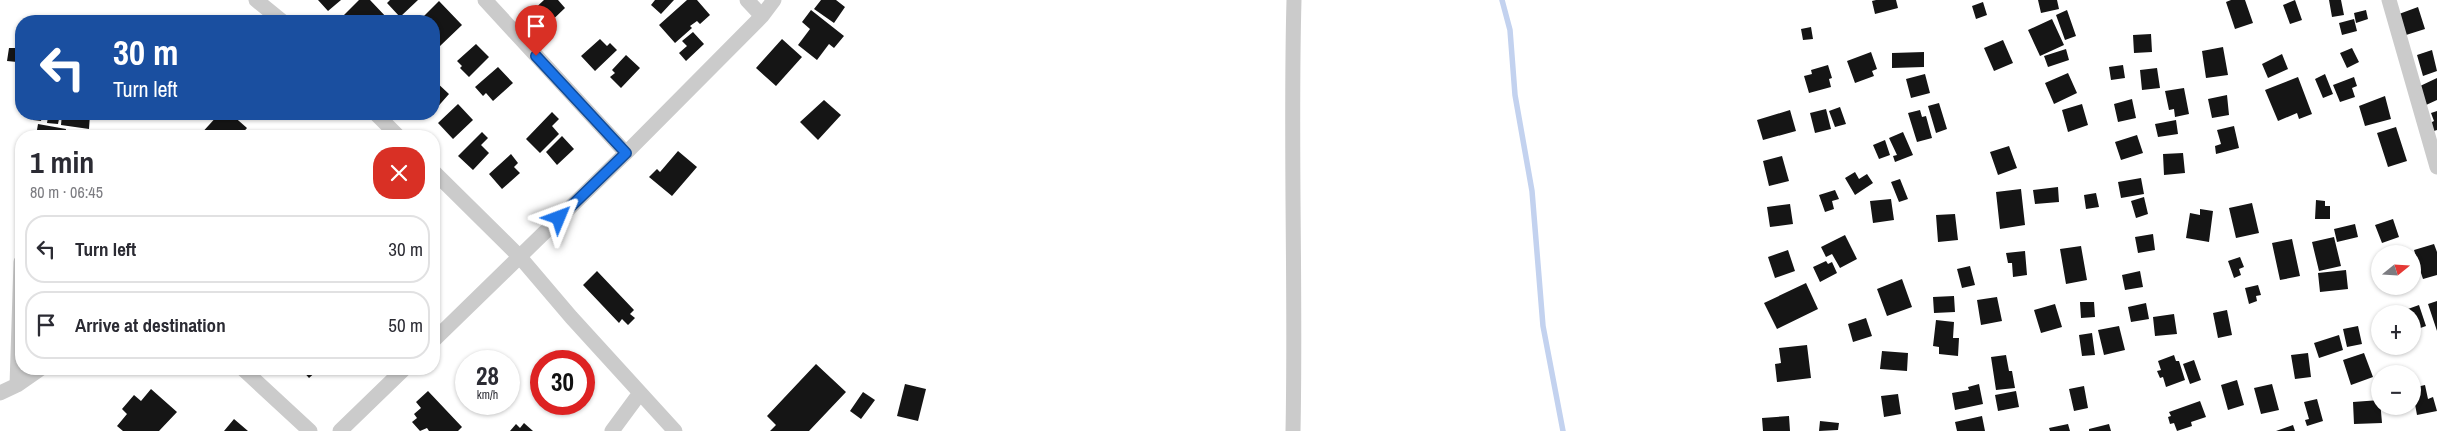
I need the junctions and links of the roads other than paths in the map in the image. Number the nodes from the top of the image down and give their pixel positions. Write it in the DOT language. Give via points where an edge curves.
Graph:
graph roads {
  1 [pos="256,0"];
  2 [pos="485,0"];
  3 [pos="747,0"];
  4 [pos="774,0"];
  5 [pos="1294,0"];
  6 [pos="2390,0"];
  7 [pos="275,15"];
  8 [pos="762,16"];
  9 [pos="382,120"];
  10 [pos="392,130"];
  11 [pos="626,153"];
  12 [pos="2437,167"];
  13 [pos="440,178"];
  14 [pos="519,256"];
  15 [pos="440,334"];
  16 [pos="17,375"];
  17 [pos="31,375"];
  18 [pos="250,375"];
  19 [pos="398,375"];
  20 [pos="17,385"];
  21 [pos="640,393"];
  22 [pos="0,394"];
  23 [pos="310,431"];
  24 [pos="340,431"];
  25 [pos="612,431"];
  26 [pos="675,431"];
  27 [pos="1293,431"];
  1 -- 7 [label="street"];
  2 -- 11 [label="street"];
  3 -- 8 [label="street"];
  4 -- 8 [label="street"];
  5 -- 27 [label="street"];
  6 -- 12 [label="street"];
  8 -- 11 [label="street"];
  9 -- 10 [label="street"];
  11 -- 14 [label="street"];
  13 -- 14 [label="street"];
  14 -- 15 [label="street"];
  14 -- 21 [label="street"];
  16 -- 20 [label="street"];
  17 -- 20 [label="street"];
  18 -- 23 [label="street"];
  19 -- 24 [label="street"];
  20 -- 22 [label="street"];
  21 -- 25 [label="street"];
  21 -- 26 [label="street"];
}
